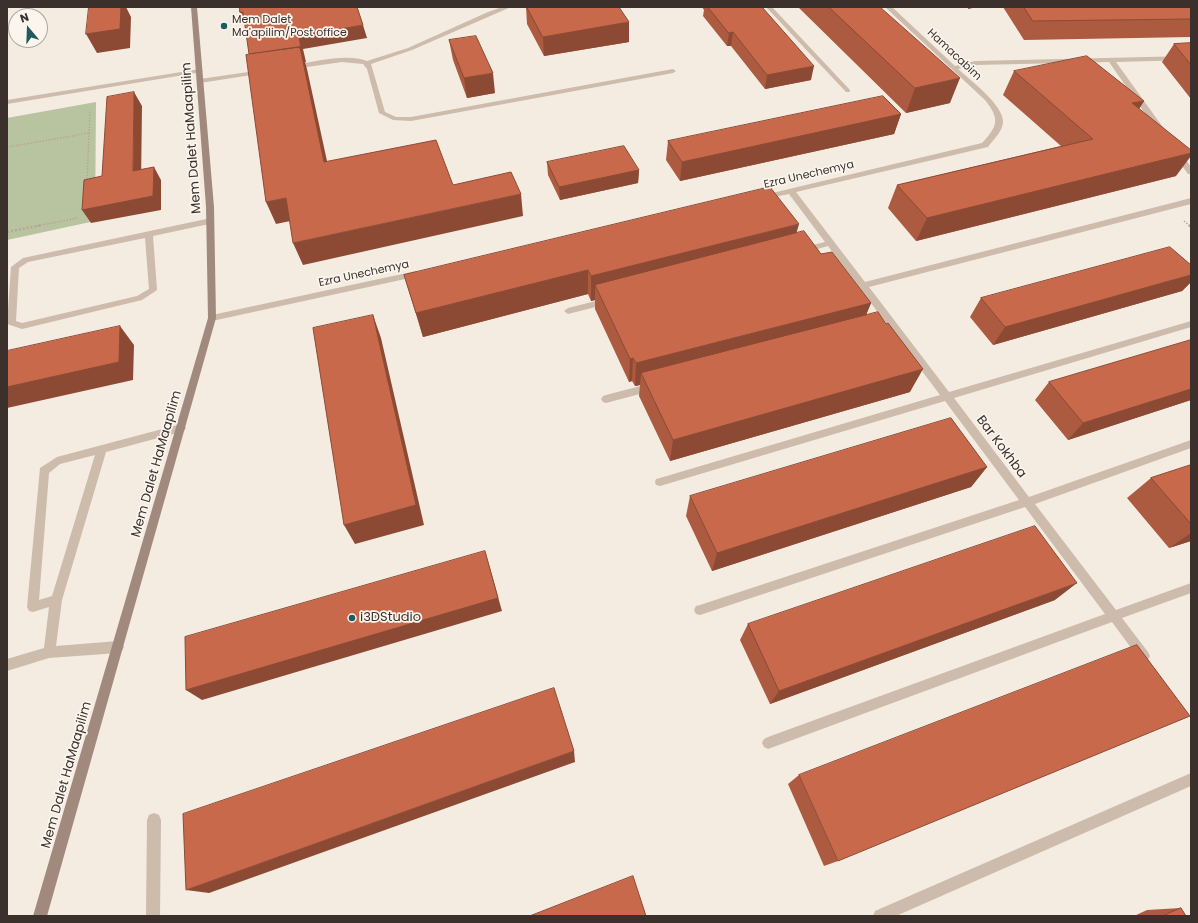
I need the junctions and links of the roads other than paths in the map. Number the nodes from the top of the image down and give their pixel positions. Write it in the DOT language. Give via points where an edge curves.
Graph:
graph roads {
  1 [pos="194,7"];
  2 [pos="508,7"];
  3 [pos="769,7"];
  4 [pos="888,7"];
  5 [pos="1191,58"];
  6 [pos="1112,61"];
  7 [pos="366,63"];
  8 [pos="285,68"];
  9 [pos="953,68"];
  10 [pos="673,70"];
  11 [pos="269,71"];
  12 [pos="200,76"];
  13 [pos="848,92"];
  14 [pos="7,102"];
  15 [pos="1000,122"];
  16 [pos="1191,172"];
  17 [pos="791,191"];
  18 [pos="752,200"];
  19 [pos="1191,200"];
  20 [pos="211,221"];
  21 [pos="149,234"];
  22 [pos="830,243"];
  23 [pos="792,253"];
  24 [pos="428,271"];
  25 [pos="863,286"];
  26 [pos="614,300"];
  27 [pos="568,312"];
  28 [pos="212,318"];
  29 [pos="1191,324"];
  30 [pos="660,385"];
  31 [pos="946,396"];
  32 [pos="606,399"];
  33 [pos="181,428"];
  34 [pos="1191,444"];
  35 [pos="102,449"];
  36 [pos="660,482"];
  37 [pos="1027,502"];
  38 [pos="1191,588"];
  39 [pos="56,600"];
  40 [pos="700,610"];
  41 [pos="1114,616"];
  42 [pos="118,647"];
  43 [pos="49,652"];
  44 [pos="1150,664"];
  45 [pos="7,665"];
  46 [pos="768,743"];
  47 [pos="1191,779"];
  48 [pos="154,820"];
  49 [pos="40,916"];
  50 [pos="153,916"];
  51 [pos="880,916"];
  1 -- 12 [label="street, Mem Dalet HaMaapilim"];
  2 -- 7 [label="street" via="410,49"];
  3 -- 13 [label="street"];
  4 -- 9 [label="street, Hamacabim"];
  5 -- 6 [label="street"];
  6 -- 9 [label="street" via="975,63"];
  6 -- 16 [label="street"];
  7 -- 8 [label="street" via="358,60 338,60"];
  7 -- 10 [label="street" via="382,113 395,119 411,119"];
  9 -- 15 [label="street, Hamacabim" via="991,103 998,112"];
  11 -- 12 [label="street"];
  12 -- 14 [label="street"];
  12 -- 20 [label="street, Mem Dalet HaMaapilim"];
  15 -- 17 [label="street, Ezra Unechemya" via="995,134 985,145"];
  17 -- 18 [label="street, Ezra Unechemya"];
  17 -- 22 [label="street, Bar Kokhba"];
  19 -- 25 [label="street"];
  20 -- 21 [label="street"];
  20 -- 28 [label="street, Mem Dalet HaMaapilim"];
  21 -- 21 [label="street" via="26,260 15,267 11,323 22,326 139,298 152,290"];
  22 -- 23 [label="street"];
  22 -- 25 [label="street, Bar Kokhba"];
  24 -- 28 [label="street, Ezra Unechemya"];
  25 -- 31 [label="street, Bar Kokhba" via="888,325"];
  26 -- 27 [label="street"];
  28 -- 33 [label="street, Mem Dalet HaMaapilim"];
  29 -- 31 [label="street"];
  30 -- 32 [label="street"];
  31 -- 36 [label="street"];
  31 -- 37 [label="street, Bar Kokhba"];
  33 -- 35 [label="street"];
  33 -- 42 [label="street, Mem Dalet HaMaapilim"];
  34 -- 37 [label="street"];
  35 -- 39 [label="street"];
  35 -- 39 [label="street" via="57,461 44,471 33,607"];
  37 -- 40 [label="street"];
  37 -- 41 [label="street, Bar Kokhba"];
  38 -- 41 [label="street"];
  39 -- 43 [label="street"];
  41 -- 44 [label="street, Bar Kokhba"];
  41 -- 46 [label="street"];
  42 -- 43 [label="street"];
  42 -- 49 [label="street, Mem Dalet HaMaapilim"];
  43 -- 45 [label="street"];
  47 -- 51 [label="street"];
  48 -- 50 [label="street"];
}
